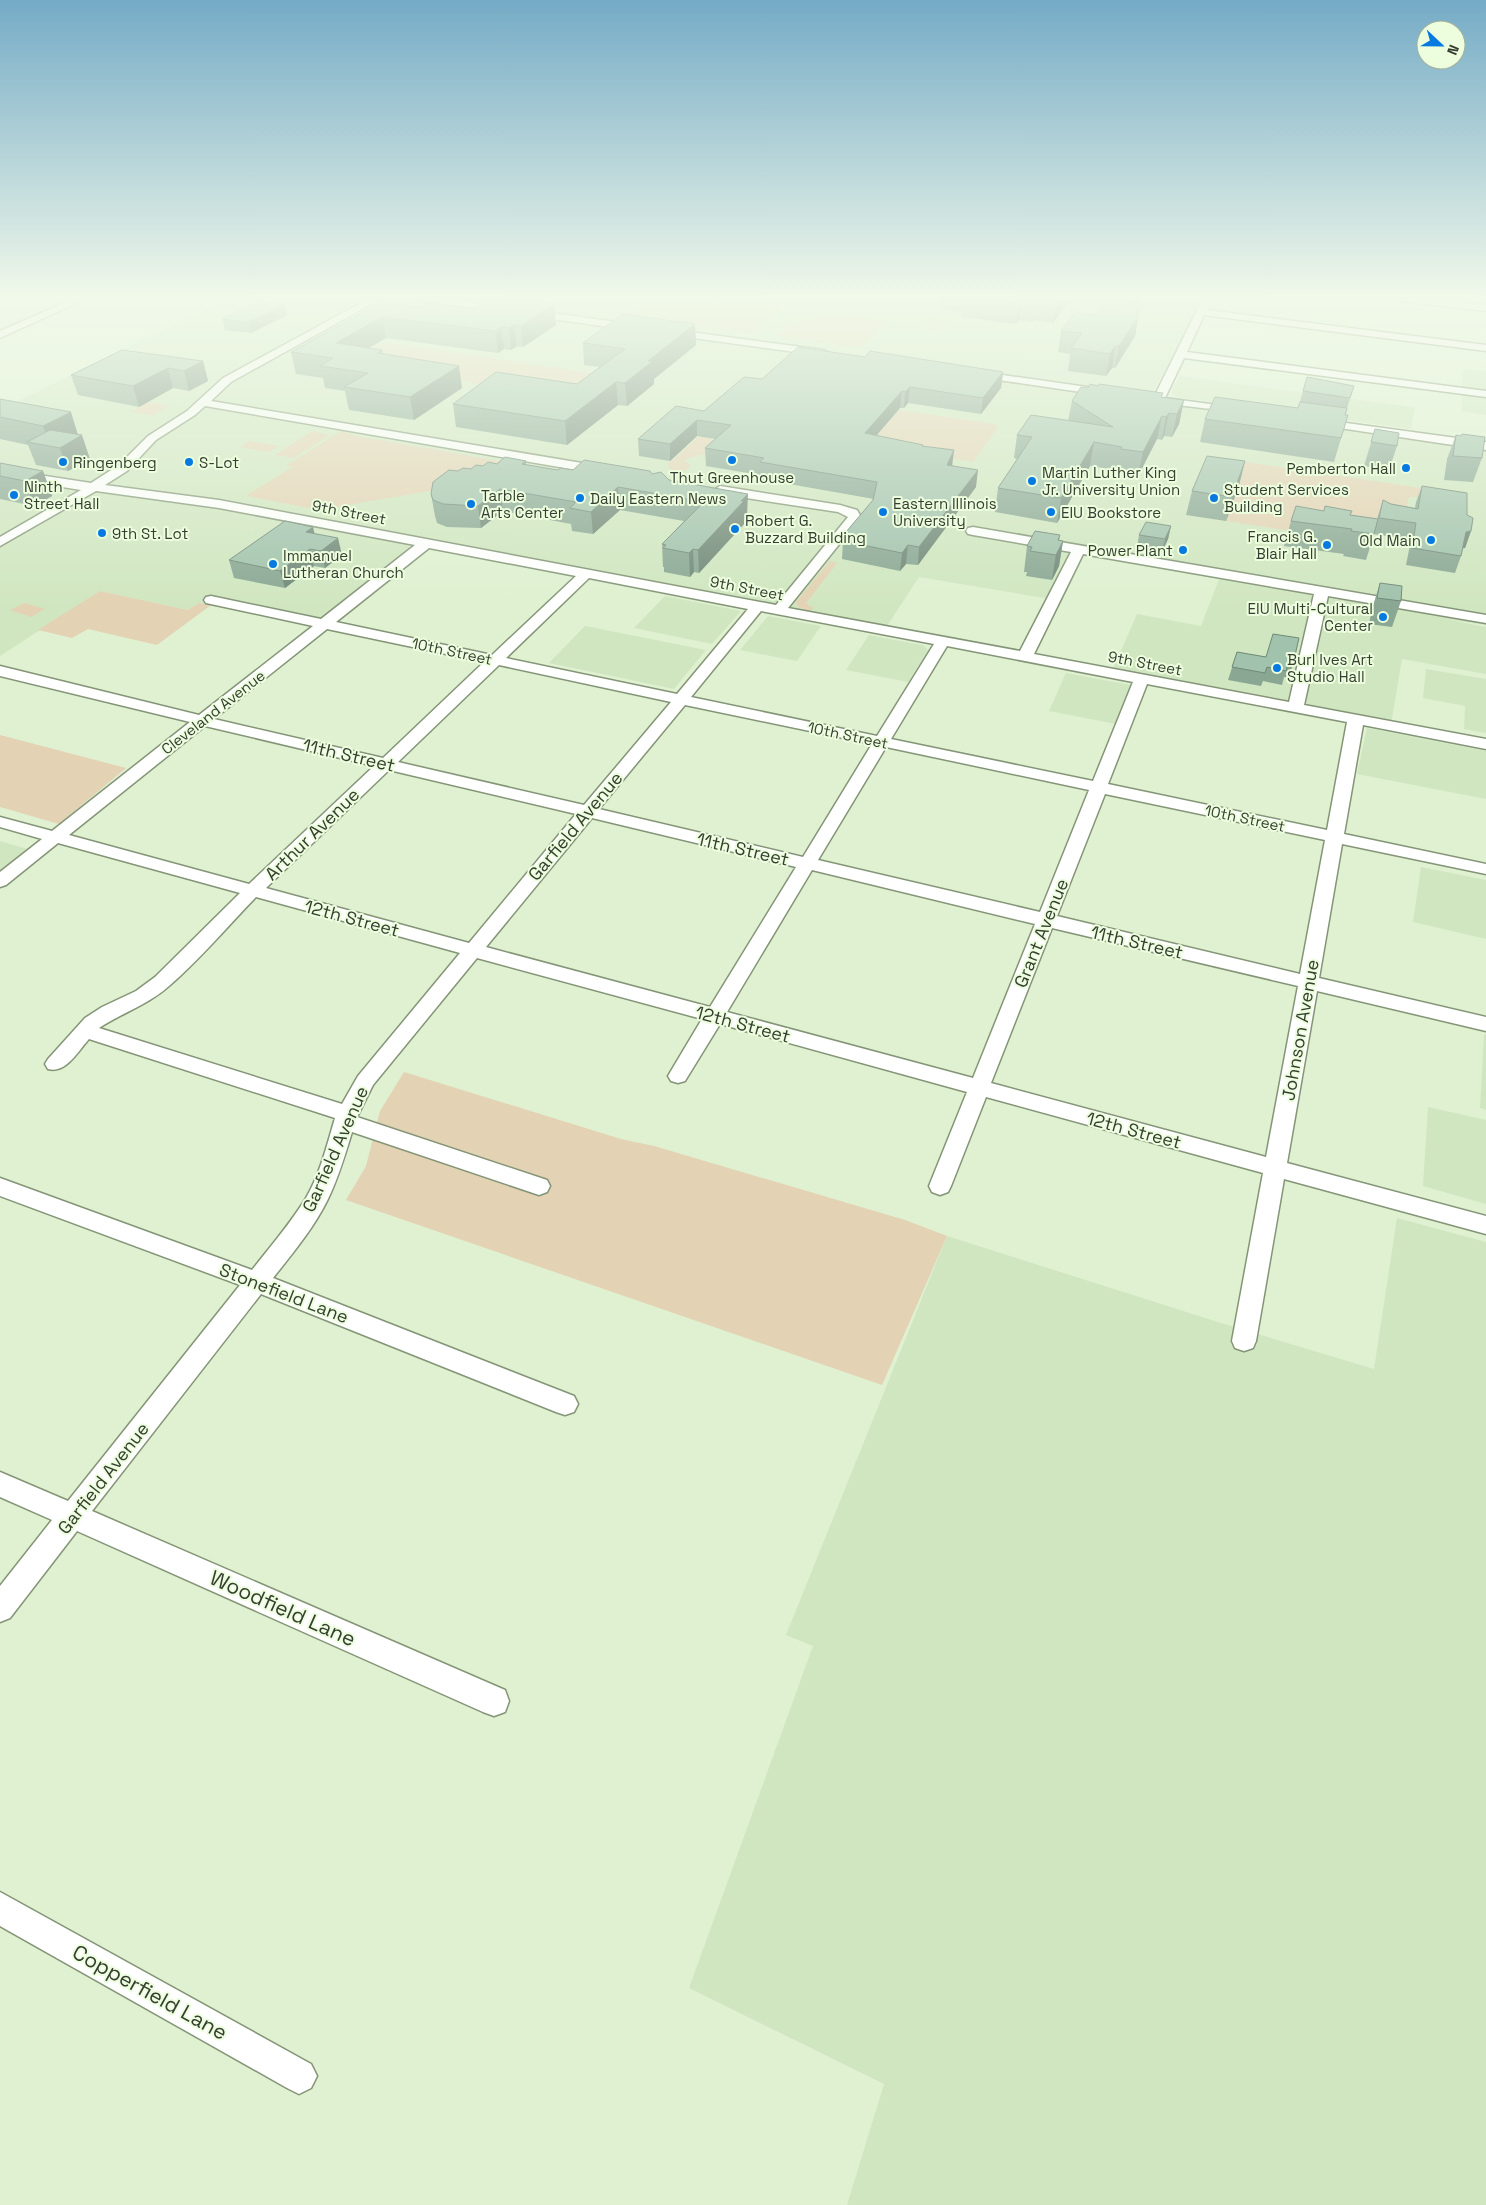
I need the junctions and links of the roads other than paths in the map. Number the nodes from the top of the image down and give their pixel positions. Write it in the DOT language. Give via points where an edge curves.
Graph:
graph roads {
  1 [pos="1164,401"];
  2 [pos="204,403"];
  3 [pos="1249,413"];
  4 [pos="1308,421"];
  5 [pos="1486,446"];
  6 [pos="622,473"];
  7 [pos="0,474"];
  8 [pos="93,488"];
  9 [pos="709,488"];
  10 [pos="973,531"];
  11 [pos="0,542"];
  12 [pos="425,544"];
  13 [pos="1078,549"];
  14 [pos="586,574"];
  15 [pos="1322,591"];
  16 [pos="211,600"];
  17 [pos="758,606"];
  18 [pos="779,610"];
  19 [pos="1486,619"];
  20 [pos="324,624"];
  21 [pos="943,641"];
  22 [pos="1025,657"];
  23 [pos="494,660"];
  24 [pos="0,671"];
  25 [pos="1142,679"];
  26 [pos="681,699"];
  27 [pos="1295,708"];
  28 [pos="1356,719"];
  29 [pos="200,720"];
  30 [pos="881,742"];
  31 [pos="1486,744"];
  32 [pos="386,764"];
  33 [pos="1099,787"];
  34 [pos="587,812"];
  35 [pos="0,822"];
  36 [pos="56,837"];
  37 [pos="1335,837"];
  38 [pos="807,864"];
  39 [pos="1486,868"];
  40 [pos="0,882"];
  41 [pos="252,891"];
  42 [pos="1046,920"];
  43 [pos="472,951"];
  44 [pos="1309,982"];
  45 [pos="713,1016"];
  46 [pos="1486,1024"];
  47 [pos="84,1030"];
  48 [pos="55,1064"];
  49 [pos="678,1076"];
  50 [pos="980,1088"];
  51 [pos="346,1117"];
  52 [pos="1275,1168"];
  53 [pos="539,1186"];
  54 [pos="940,1186"];
  55 [pos="0,1187"];
  56 [pos="1486,1225"];
  57 [pos="257,1282"];
  58 [pos="1244,1341"];
  59 [pos="565,1404"];
  60 [pos="0,1484"];
  61 [pos="72,1516"];
  62 [pos="0,1608"];
  63 [pos="494,1701"];
  64 [pos="0,1908"];
  65 [pos="299,2076"];
  1 -- 3 [label="street"];
  2 -- 6 [label="street"];
  2 -- 8 [label="street" via="157,434 129,464"];
  4 -- 5 [label="street"];
  7 -- 8 [label="street, 9th Street"];
  8 -- 11 [label="street"];
  8 -- 12 [label="street, 9th Street" via="188,498"];
  9 -- 18 [label="street" via="852,513 855,517"];
  10 -- 13 [label="street"];
  12 -- 14 [label="street, 9th Street"];
  12 -- 20 [label="street, Cleveland Avenue"];
  13 -- 15 [label="street"];
  13 -- 22 [label="street"];
  14 -- 17 [label="street, 9th Street"];
  14 -- 23 [label="street, Arthur Avenue"];
  15 -- 19 [label="street"];
  15 -- 27 [label="street"];
  16 -- 20 [label="street, 10th Street"];
  17 -- 18 [label="street, 9th Street"];
  17 -- 26 [label="street, Garfield Avenue"];
  18 -- 21 [label="street, 9th Street"];
  20 -- 23 [label="street, 10th Street"];
  20 -- 29 [label="street, Cleveland Avenue"];
  21 -- 22 [label="street, 9th Street"];
  21 -- 30 [label="street"];
  22 -- 25 [label="street, 9th Street"];
  23 -- 26 [label="street, 10th Street"];
  23 -- 32 [label="street, Arthur Avenue"];
  24 -- 29 [label="street, 11th Street"];
  25 -- 27 [label="street, 9th Street"];
  25 -- 33 [label="street, Grant Avenue"];
  26 -- 30 [label="street, 10th Street"];
  26 -- 34 [label="street, Garfield Avenue"];
  27 -- 28 [label="street, 9th Street"];
  28 -- 31 [label="street, 9th Street"];
  28 -- 37 [label="street, Johnson Avenue"];
  29 -- 32 [label="street, 11th Street"];
  29 -- 36 [label="street, Cleveland Avenue"];
  30 -- 33 [label="street, 10th Street"];
  30 -- 38 [label="street"];
  32 -- 34 [label="street, 11th Street"];
  32 -- 41 [label="street, Arthur Avenue"];
  33 -- 37 [label="street, 10th Street"];
  33 -- 42 [label="street, Grant Avenue"];
  34 -- 38 [label="street, 11th Street"];
  34 -- 43 [label="street, Garfield Avenue"];
  35 -- 36 [label="street, 12th Street"];
  36 -- 40 [label="street, Cleveland Avenue"];
  36 -- 41 [label="street, 12th Street"];
  37 -- 39 [label="street, 10th Street"];
  37 -- 44 [label="street, Johnson Avenue"];
  38 -- 42 [label="street, 11th Street"];
  38 -- 45 [label="street"];
  41 -- 43 [label="street, 12th Street"];
  41 -- 47 [label="street, Arthur Avenue" via="162,982"];
  42 -- 44 [label="street, 11th Street"];
  42 -- 50 [label="street, Grant Avenue"];
  43 -- 45 [label="street, 12th Street"];
  43 -- 51 [label="street, Garfield Avenue" via="365,1081"];
  44 -- 46 [label="street, 11th Street"];
  44 -- 52 [label="street, Johnson Avenue"];
  45 -- 49 [label="street"];
  45 -- 50 [label="street, 12th Street"];
  47 -- 48 [label="street, Arthur Avenue"];
  47 -- 51 [label="street"];
  50 -- 52 [label="street, 12th Street"];
  50 -- 54 [label="street, Grant Avenue"];
  51 -- 53 [label="street"];
  51 -- 57 [label="street, Garfield Avenue" via="316,1201"];
  52 -- 56 [label="street, 12th Street"];
  52 -- 58 [label="street, Johnson Avenue"];
  55 -- 57 [label="street, Stonefield Lane"];
  57 -- 59 [label="street, Stonefield Lane"];
  57 -- 61 [label="street, Garfield Avenue"];
  60 -- 61 [label="street, Woodfield Lane"];
  61 -- 62 [label="street, Garfield Avenue"];
  61 -- 63 [label="street, Woodfield Lane"];
  64 -- 65 [label="street, Copperfield Lane"];
}
